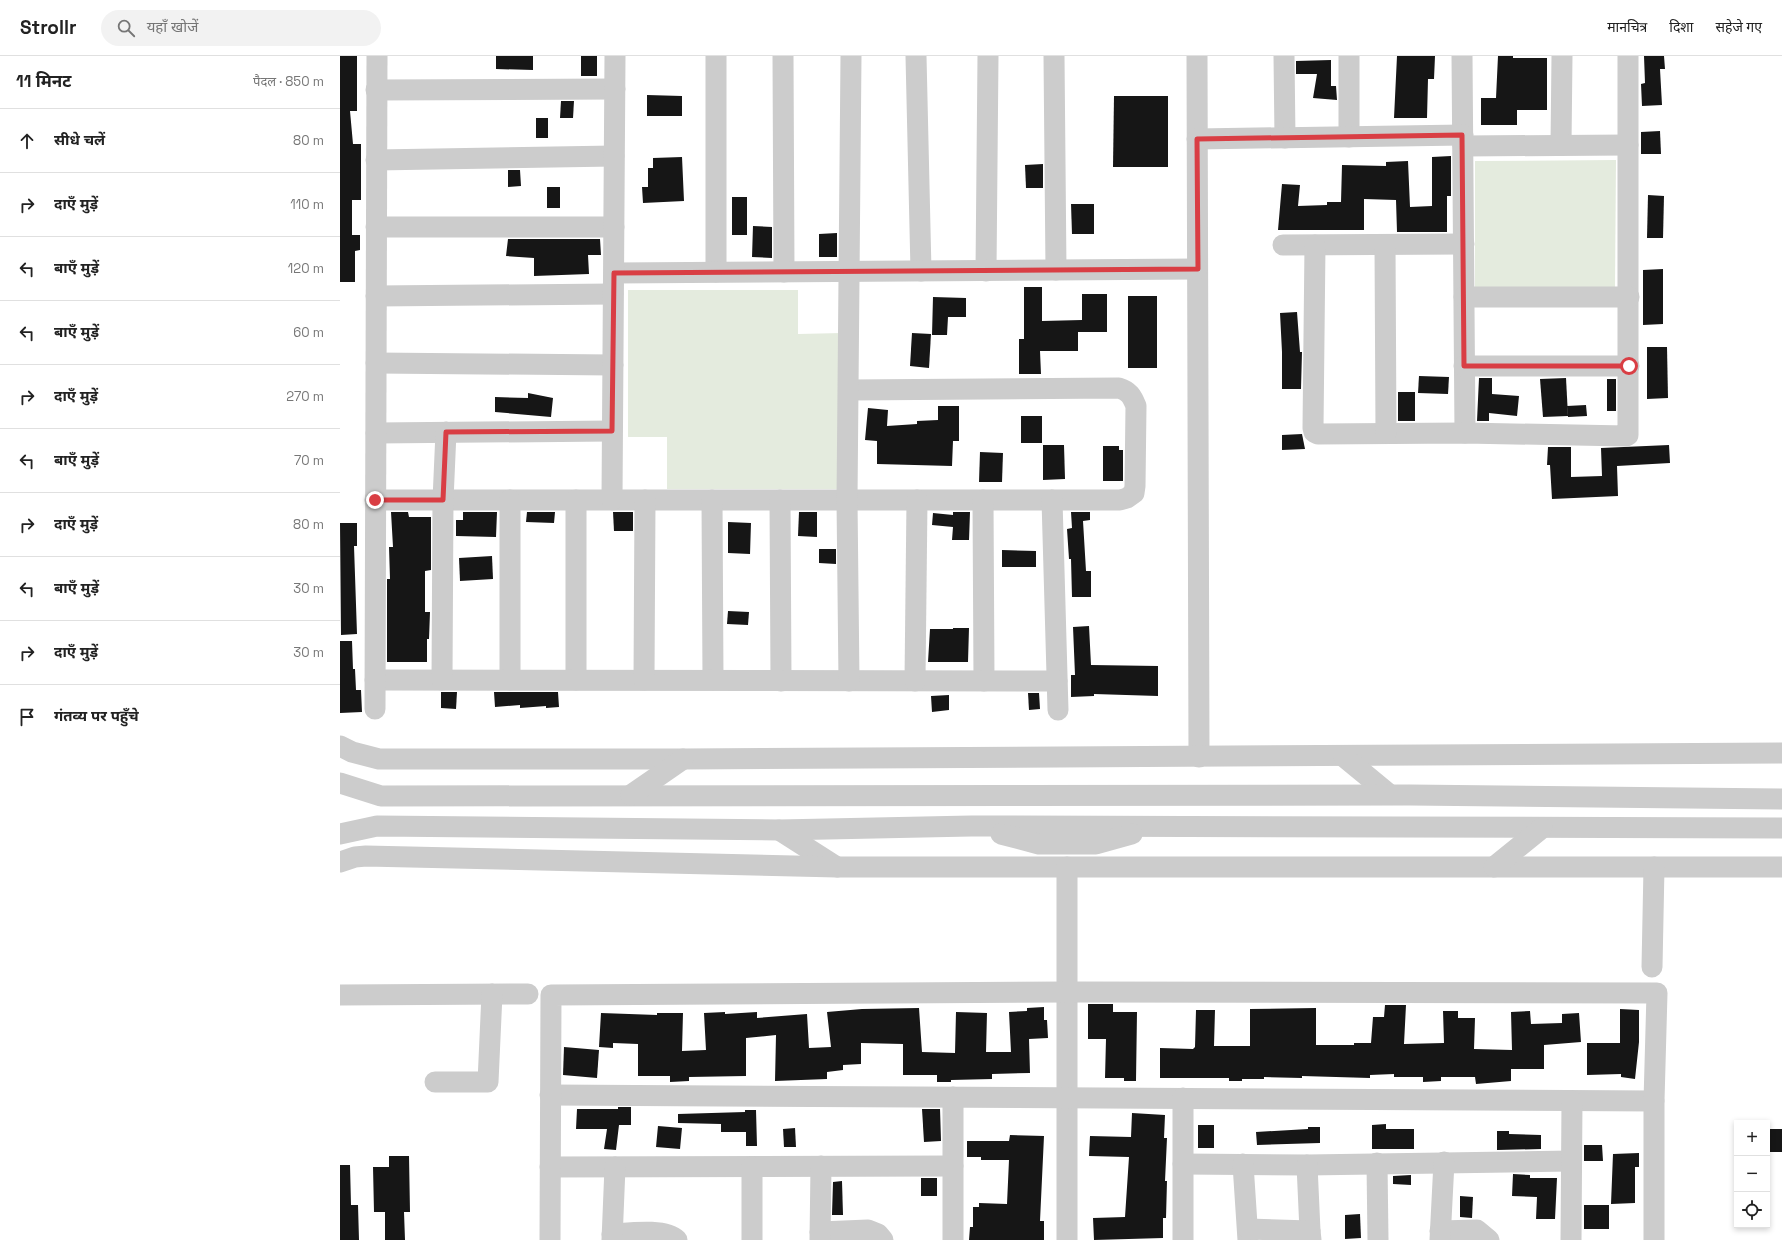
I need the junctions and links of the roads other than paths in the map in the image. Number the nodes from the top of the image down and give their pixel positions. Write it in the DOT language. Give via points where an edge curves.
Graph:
graph roads {
  1 [pos="377,56"];
  2 [pos="615,56"];
  3 [pos="716,56"];
  4 [pos="783,56"];
  5 [pos="851,56"];
  6 [pos="916,56"];
  7 [pos="988,56"];
  8 [pos="1054,56"];
  9 [pos="1197,56"];
  10 [pos="1284,56"];
  11 [pos="1349,56"];
  12 [pos="1462,56"];
  13 [pos="1562,56"];
  14 [pos="1628,56"];
  15 [pos="615,89"];
  16 [pos="376,90"];
  17 [pos="1349,137"];
  18 [pos="1285,138"];
  19 [pos="1197,139"];
  20 [pos="1463,141"];
  21 [pos="1561,145"];
  22 [pos="1628,145"];
  23 [pos="614,156"];
  24 [pos="376,160"];
  25 [pos="376,227"];
  26 [pos="614,227"];
  27 [pos="1283,244"];
  28 [pos="1315,244"];
  29 [pos="1385,244"];
  30 [pos="1464,244"];
  31 [pos="1198,269"];
  32 [pos="1056,270"];
  33 [pos="850,271"];
  34 [pos="921,271"];
  35 [pos="986,271"];
  36 [pos="716,272"];
  37 [pos="784,272"];
  38 [pos="614,273"];
  39 [pos="613,294"];
  40 [pos="376,296"];
  41 [pos="1464,297"];
  42 [pos="1629,297"];
  43 [pos="376,363"];
  44 [pos="613,365"];
  45 [pos="1464,366"];
  46 [pos="1629,366"];
  47 [pos="848,390"];
  48 [pos="612,431"];
  49 [pos="446,432"];
  50 [pos="376,433"];
  51 [pos="1386,433"];
  52 [pos="1465,433"];
  53 [pos="375,500"];
  54 [pos="443,500"];
  55 [pos="510,500"];
  56 [pos="576,500"];
  57 [pos="612,500"];
  58 [pos="645,500"];
  59 [pos="712,500"];
  60 [pos="780,500"];
  61 [pos="847,500"];
  62 [pos="917,500"];
  63 [pos="983,500"];
  64 [pos="1052,500"];
  65 [pos="375,680"];
  66 [pos="442,680"];
  67 [pos="510,680"];
  68 [pos="576,680"];
  69 [pos="644,680"];
  70 [pos="713,680"];
  71 [pos="781,681"];
  72 [pos="849,681"];
  73 [pos="915,681"];
  74 [pos="984,681"];
  75 [pos="1057,681"];
  76 [pos="375,709"];
  77 [pos="1058,710"];
  78 [pos="340,746"];
  79 [pos="1782,753"];
  80 [pos="1199,757"];
  81 [pos="1344,757"];
  82 [pos="683,759"];
  83 [pos="340,783"];
  84 [pos="1389,794"];
  85 [pos="631,795"];
  86 [pos="1782,800"];
  87 [pos="1542,828"];
  88 [pos="1782,828"];
  89 [pos="779,830"];
  90 [pos="340,834"];
  91 [pos="340,862"];
  92 [pos="837,867"];
  93 [pos="1066,867"];
  94 [pos="1494,867"];
  95 [pos="1654,867"];
  96 [pos="1782,867"];
  97 [pos="1652,967"];
  98 [pos="1067,992"];
  99 [pos="492,994"];
  100 [pos="528,994"];
  101 [pos="340,995"];
  102 [pos="435,1082"];
  103 [pos="550,1095"];
  104 [pos="954,1097"];
  105 [pos="1067,1098"];
  106 [pos="1183,1098"];
  107 [pos="1572,1101"];
  108 [pos="1654,1101"];
  109 [pos="1571,1161"];
  110 [pos="1444,1162"];
  111 [pos="1377,1163"];
  112 [pos="1183,1164"];
  113 [pos="1243,1164"];
  114 [pos="1307,1165"];
  115 [pos="752,1166"];
  116 [pos="821,1166"];
  117 [pos="953,1166"];
  118 [pos="550,1167"];
  119 [pos="616,1167"];
  120 [pos="1248,1234"];
  121 [pos="1310,1235"];
  122 [pos="820,1236"];
  123 [pos="1440,1236"];
  124 [pos="612,1237"];
  125 [pos="550,1240"];
  126 [pos="677,1240"];
  127 [pos="752,1240"];
  128 [pos="882,1240"];
  129 [pos="953,1240"];
  130 [pos="1067,1240"];
  131 [pos="1183,1240"];
  132 [pos="1378,1240"];
  133 [pos="1489,1240"];
  134 [pos="1571,1240"];
  135 [pos="1654,1240"];
  1 -- 16 [label="street"];
  2 -- 15 [label="street"];
  3 -- 36 [label="street"];
  4 -- 37 [label="street"];
  5 -- 33 [label="street"];
  6 -- 34 [label="street"];
  7 -- 35 [label="street"];
  8 -- 32 [label="street"];
  9 -- 19 [label="street"];
  10 -- 18 [label="street"];
  11 -- 17 [label="street"];
  12 -- 20 [label="street"];
  13 -- 21 [label="street"];
  14 -- 22 [label="street"];
  15 -- 16 [label="street"];
  15 -- 23 [label="street"];
  16 -- 24 [label="street"];
  17 -- 18 [label="street"];
  17 -- 20 [label="street"];
  18 -- 19 [label="street"];
  19 -- 31 [label="street"];
  20 -- 21 [label="street"];
  20 -- 30 [label="street"];
  21 -- 22 [label="street"];
  22 -- 42 [label="street"];
  23 -- 24 [label="street"];
  23 -- 26 [label="street"];
  24 -- 25 [label="street"];
  25 -- 26 [label="street"];
  25 -- 40 [label="street"];
  26 -- 38 [label="street"];
  27 -- 28 [label="street"];
  28 -- 29 [label="street"];
  28 -- 51 [label="street" via="1313,430 1318,434"];
  29 -- 30 [label="street"];
  29 -- 51 [label="street"];
  30 -- 41 [label="street"];
  31 -- 32 [label="street"];
  31 -- 80 [label="street"];
  32 -- 35 [label="street"];
  33 -- 34 [label="street"];
  33 -- 37 [label="street"];
  33 -- 47 [label="street"];
  34 -- 35 [label="street"];
  36 -- 37 [label="street"];
  36 -- 38 [label="street"];
  38 -- 39 [label="street"];
  39 -- 40 [label="street"];
  39 -- 44 [label="street"];
  40 -- 43 [label="street"];
  41 -- 42 [label="street"];
  41 -- 45 [label="street"];
  42 -- 46 [label="street"];
  43 -- 44 [label="street"];
  43 -- 50 [label="street"];
  44 -- 48 [label="street"];
  45 -- 46 [label="street"];
  45 -- 52 [label="street"];
  46 -- 52 [label="street" via="1629,433 1626,436"];
  47 -- 61 [label="street"];
  47 -- 64 [label="street" via="1119,388 1127,391 1136,406 1134,493 1120,500"];
  48 -- 49 [label="street"];
  48 -- 57 [label="street"];
  49 -- 50 [label="street"];
  49 -- 54 [label="street"];
  50 -- 53 [label="street"];
  51 -- 52 [label="street"];
  53 -- 54 [label="street"];
  53 -- 65 [label="street"];
  54 -- 55 [label="street"];
  54 -- 66 [label="street"];
  55 -- 56 [label="street"];
  55 -- 67 [label="street"];
  56 -- 57 [label="street"];
  56 -- 68 [label="street"];
  57 -- 58 [label="street"];
  58 -- 59 [label="street"];
  58 -- 69 [label="street"];
  59 -- 60 [label="street"];
  59 -- 70 [label="street"];
  60 -- 61 [label="street"];
  60 -- 71 [label="street"];
  61 -- 62 [label="street"];
  61 -- 72 [label="street"];
  62 -- 63 [label="street"];
  62 -- 73 [label="street"];
  63 -- 64 [label="street"];
  63 -- 74 [label="street"];
  64 -- 75 [label="street"];
  65 -- 66 [label="street"];
  65 -- 76 [label="street"];
  66 -- 67 [label="street"];
  67 -- 68 [label="street"];
  68 -- 69 [label="street"];
  69 -- 70 [label="street"];
  70 -- 71 [label="street"];
  71 -- 72 [label="street"];
  72 -- 73 [label="street"];
  73 -- 74 [label="street"];
  74 -- 75 [label="street"];
  75 -- 77 [label="street"];
  78 -- 82 [label="street" via="379,759"];
  79 -- 81 [label="street"];
  80 -- 81 [label="street"];
  80 -- 82 [label="street"];
  81 -- 84 [label="street"];
  82 -- 85 [label="street"];
  83 -- 85 [label="street" via="381,796"];
  84 -- 85 [label="street"];
  84 -- 86 [label="street"];
  87 -- 88 [label="street"];
  87 -- 89 [label="street" via="971,826"];
  87 -- 94 [label="street"];
  89 -- 90 [label="street" via="377,826"];
  89 -- 92 [label="street"];
  91 -- 92 [label="street" via="366,856"];
  92 -- 93 [label="street"];
  93 -- 94 [label="street"];
  93 -- 98 [label="street"];
  94 -- 95 [label="street"];
  95 -- 96 [label="street"];
  95 -- 97 [label="street"];
  98 -- 103 [label="street" via="550,994"];
  98 -- 105 [label="street"];
  98 -- 108 [label="street" via="1657,993"];
  99 -- 100 [label="street"];
  99 -- 101 [label="street"];
  99 -- 102 [label="street" via="488,1082"];
  103 -- 104 [label="street"];
  103 -- 118 [label="street"];
  104 -- 105 [label="street"];
  104 -- 117 [label="street"];
  105 -- 106 [label="street"];
  105 -- 130 [label="street"];
  106 -- 107 [label="street"];
  106 -- 112 [label="street"];
  107 -- 108 [label="street"];
  107 -- 109 [label="street"];
  108 -- 135 [label="street"];
  109 -- 110 [label="street"];
  109 -- 134 [label="street"];
  110 -- 111 [label="street"];
  110 -- 123 [label="street"];
  111 -- 114 [label="street"];
  111 -- 132 [label="street"];
  112 -- 113 [label="street"];
  112 -- 131 [label="street"];
  113 -- 114 [label="street"];
  113 -- 120 [label="street"];
  114 -- 121 [label="street"];
  115 -- 116 [label="street"];
  115 -- 119 [label="street"];
  115 -- 127 [label="street"];
  116 -- 117 [label="street"];
  116 -- 122 [label="street"];
  117 -- 129 [label="street"];
  118 -- 119 [label="street"];
  118 -- 125 [label="street"];
  119 -- 124 [label="street"];
  120 -- 121 [label="street"];
  122 -- 128 [label="street" via="868,1230 878,1234"];
  123 -- 133 [label="street" via="1477,1230"];
  124 -- 126 [label="street" via="661,1233"];
}
